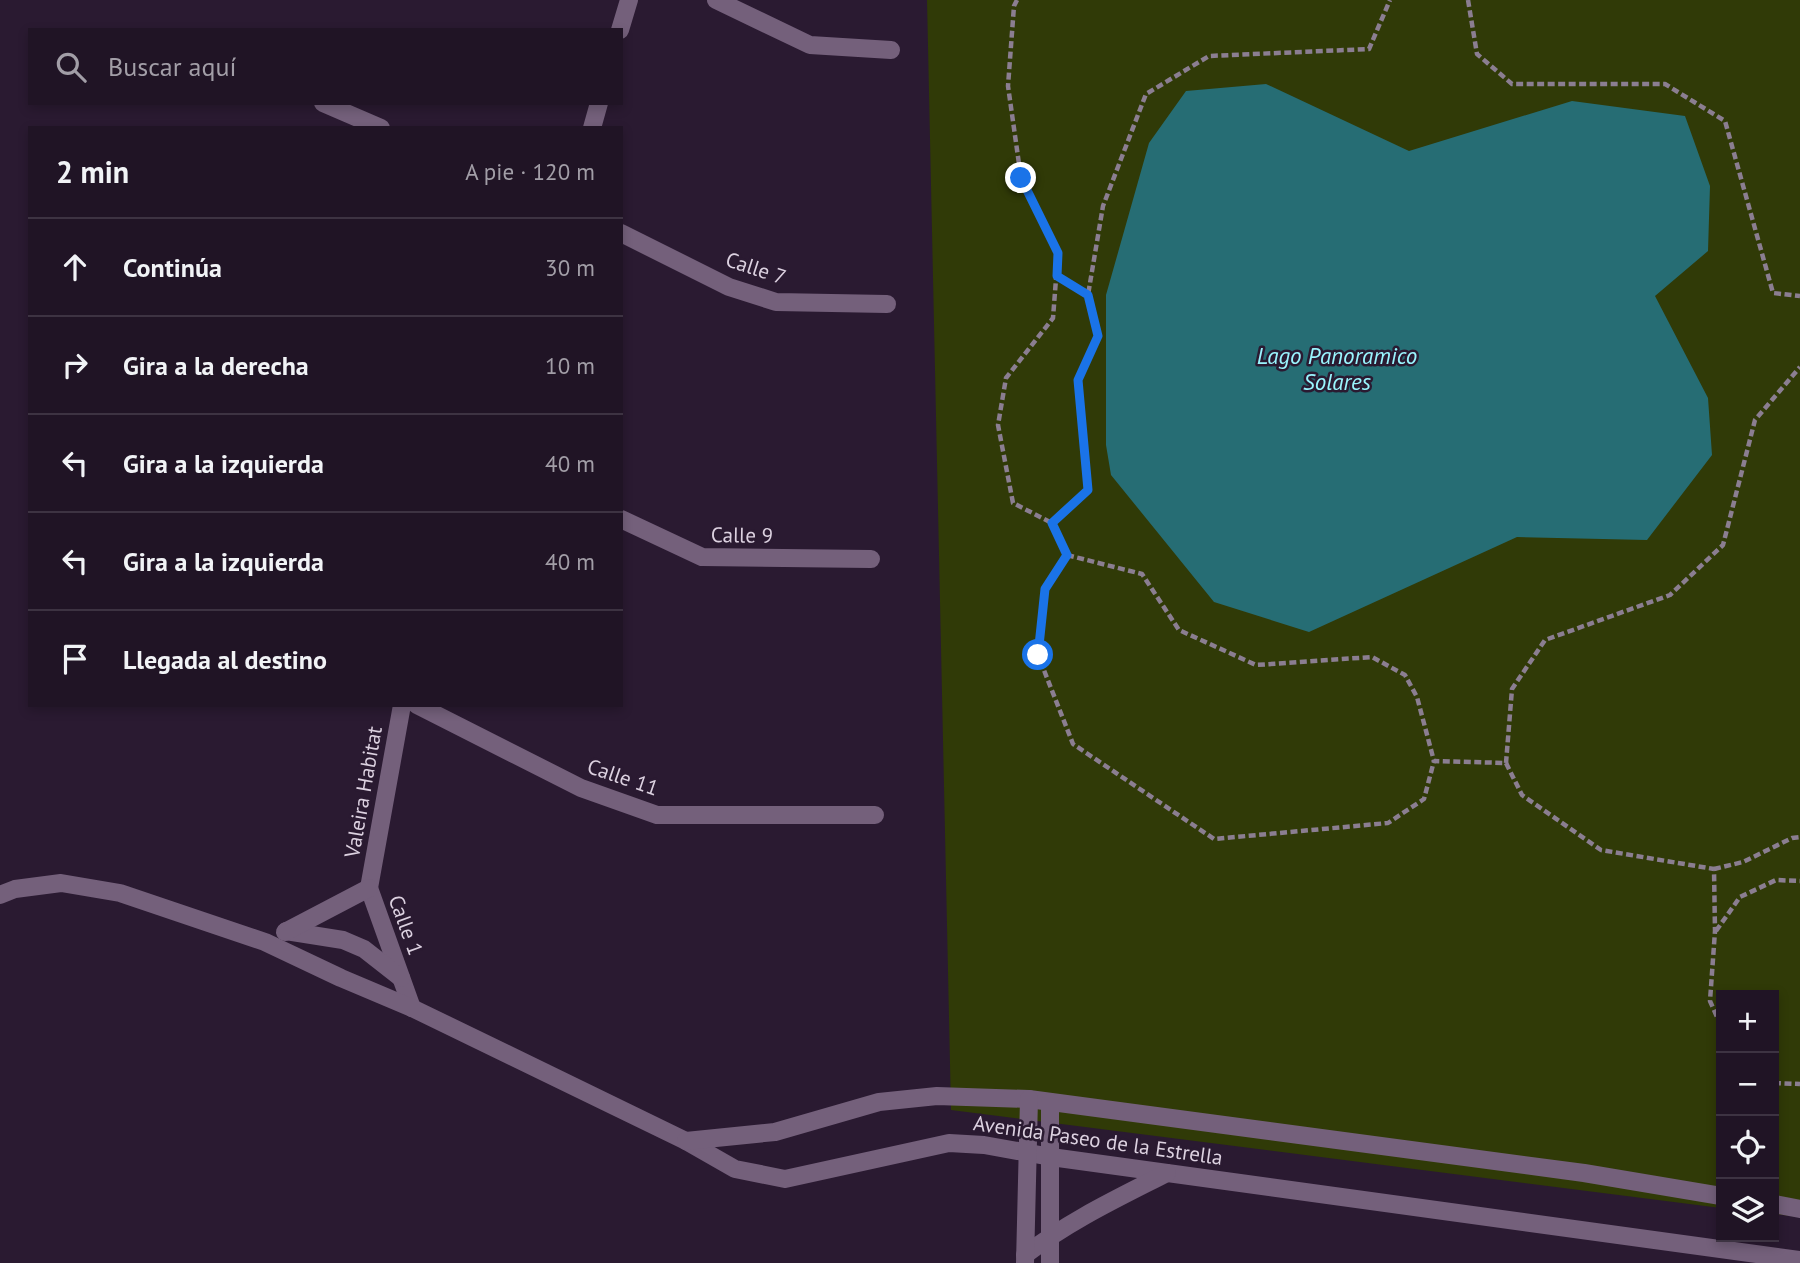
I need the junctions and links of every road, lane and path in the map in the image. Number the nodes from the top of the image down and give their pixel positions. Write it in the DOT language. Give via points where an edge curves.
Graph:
graph roads {
  1 [pos="629,0"];
  2 [pos="716,0"];
  3 [pos="1017,0"];
  4 [pos="1390,0"];
  5 [pos="1468,0"];
  6 [pos="621,28"];
  7 [pos="891,50"];
  8 [pos="328,105"];
  9 [pos="598,105"];
  10 [pos="376,126"];
  11 [pos="593,126"];
  12 [pos="623,234"];
  13 [pos="1057,276"];
  14 [pos="1088,295"];
  15 [pos="1800,296"];
  16 [pos="887,304"];
  17 [pos="1800,367"];
  18 [pos="623,520"];
  19 [pos="1052,523"];
  20 [pos="1067,555"];
  21 [pos="871,559"];
  22 [pos="402,707"];
  23 [pos="421,707"];
  24 [pos="1434,761"];
  25 [pos="1506,763"];
  26 [pos="875,815"];
  27 [pos="1800,837"];
  28 [pos="1714,869"];
  29 [pos="1800,881"];
  30 [pos="369,888"];
  31 [pos="0,895"];
  32 [pos="286,931"];
  33 [pos="1715,931"];
  34 [pos="265,942"];
  35 [pos="401,978"];
  36 [pos="412,1008"];
  37 [pos="1716,1015"];
  38 [pos="1779,1083"];
  39 [pos="1800,1084"];
  40 [pos="1029,1099"];
  41 [pos="1050,1102"];
  42 [pos="686,1141"];
  43 [pos="1028,1154"];
  44 [pos="1051,1157"];
  45 [pos="1167,1173"];
  46 [pos="1716,1195"];
  47 [pos="1779,1205"];
  48 [pos="1800,1209"];
  49 [pos="1051,1236"];
  50 [pos="1025,1259"];
  51 [pos="1800,1260"];
  52 [pos="1050,1263"];
  1 -- 6 [label="street"];
  2 -- 7 [label="street" via="810,44"];
  3 -- 13 [label="path" via="1008,86 1021,178 1058,253"];
  4 -- 14 [label="path" via="1369,48 1209,57 1146,94 1103,206"];
  5 -- 15 [label="path" via="1477,54 1512,84 1665,84 1725,121 1773,293"];
  8 -- 10 [label="street"];
  9 -- 11 [label="street"];
  12 -- 16 [label="street, Calle 7" via="729,287 776,302"];
  13 -- 14 [label="path"];
  13 -- 19 [label="path" via="1053,318 1006,378 998,425 1013,503"];
  14 -- 19 [label="path" via="1098,336 1078,380 1088,490"];
  17 -- 25 [label="path" via="1755,420 1723,545 1670,594 1545,640 1512,690"];
  18 -- 21 [label="street, Calle 9" via="702,557"];
  19 -- 20 [label="path"];
  20 -- 24 [label="path" via="1142,574 1179,630 1256,665 1372,657 1405,674 1417,697"];
  20 -- 24 [label="path" via="1045,589 1038,655 1073,744 1214,839 1388,822 1424,799"];
  22 -- 30 [label="street, Valeira Habitat"];
  23 -- 26 [label="street, Calle 11" via="581,788 657,815"];
  24 -- 25 [label="path"];
  25 -- 28 [label="path" via="1522,795 1601,850"];
  27 -- 28 [label="path" via="1743,862"];
  28 -- 33 [label="path"];
  29 -- 33 [label="path" via="1776,880 1740,897"];
  30 -- 32 [label="street, Calle 1"];
  30 -- 35 [label="street, Calle 1"];
  31 -- 34 [label="street" via="61,883 120,893"];
  32 -- 34 [label="street, Calle 1"];
  32 -- 35 [label="street" via="343,940 364,949"];
  33 -- 37 [label="path" via="1710,1001"];
  34 -- 36 [label="street"];
  35 -- 36 [label="street, Calle 1"];
  36 -- 42 [label="street"];
  38 -- 39 [label="path"];
  40 -- 41 [label="street, Avenida Paseo de la Estrella"];
  40 -- 42 [label="street, Avenida Paseo de la Estrella" via="937,1096 880,1102 775,1132"];
  40 -- 43 [label="street"];
  41 -- 44 [label="street"];
  41 -- 46 [label="street, Avenida Paseo de la Estrella" via="1584,1173"];
  42 -- 43 [label="street, Avenida Paseo de la Estrella" via="735,1169 785,1179 949,1143"];
  43 -- 44 [label="street, Avenida Paseo de la Estrella"];
  43 -- 50 [label="street"];
  44 -- 45 [label="street, Avenida Paseo de la Estrella"];
  44 -- 49 [label="street"];
  45 -- 49 [label="street"];
  45 -- 51 [label="street, Avenida Paseo de la Estrella"];
  47 -- 48 [label="street"];
  49 -- 50 [label="street"];
  49 -- 52 [label="street"];
}
